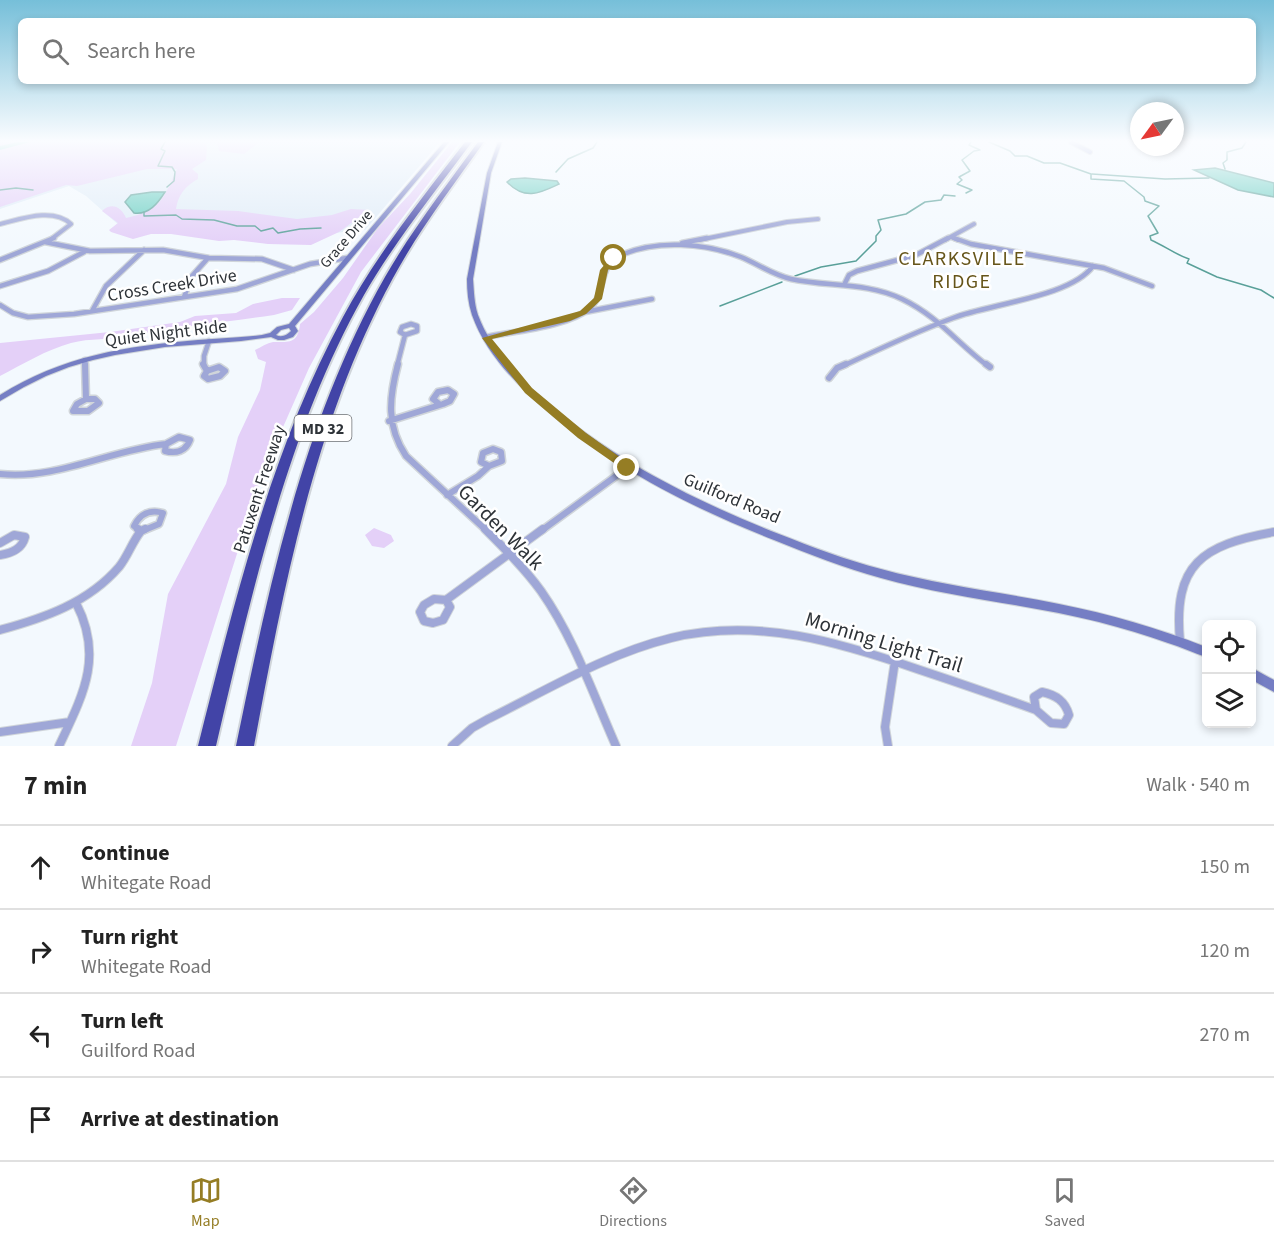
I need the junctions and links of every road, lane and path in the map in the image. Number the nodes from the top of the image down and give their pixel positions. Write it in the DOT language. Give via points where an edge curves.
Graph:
graph roads {
  1 [pos="417,177"];
  2 [pos="443,177"];
  3 [pos="457,177"];
  4 [pos="488,177"];
  5 [pos="818,219"];
  6 [pos="0,224"];
  7 [pos="974,224"];
  8 [pos="951,237"];
  9 [pos="45,242"];
  10 [pos="678,245"];
  11 [pos="144,250"];
  12 [pos="84,252"];
  13 [pos="208,258"];
  14 [pos="346,258"];
  15 [pos="0,260"];
  16 [pos="1093,266"];
  17 [pos="294,270"];
  18 [pos="845,283"];
  19 [pos="0,286"];
  20 [pos="1152,286"];
  21 [pos="184,297"];
  22 [pos="652,300"];
  23 [pos="0,305"];
  24 [pos="92,311"];
  25 [pos="583,312"];
  26 [pos="939,324"];
  27 [pos="272,335"];
  28 [pos="405,335"];
  29 [pos="486,338"];
  30 [pos="209,341"];
  31 [pos="85,360"];
  32 [pos="990,367"];
  33 [pos="207,371"];
  34 [pos="829,378"];
  35 [pos="0,398"];
  36 [pos="86,399"];
  37 [pos="438,403"];
  38 [pos="389,422"];
  39 [pos="166,444"];
  40 [pos="489,466"];
  41 [pos="627,468"];
  42 [pos="0,474"];
  43 [pos="447,495"];
  44 [pos="141,531"];
  45 [pos="1274,532"];
  46 [pos="0,543"];
  47 [pos="509,554"];
  48 [pos="0,555"];
  49 [pos="446,600"];
  50 [pos="76,603"];
  51 [pos="0,630"];
  52 [pos="1180,640"];
  53 [pos="1202,650"];
  54 [pos="895,662"];
  55 [pos="583,674"];
  56 [pos="1256,677"];
  57 [pos="1274,686"];
  58 [pos="1036,710"];
  59 [pos="70,722"];
  60 [pos="0,732"];
  61 [pos="58,746"];
  62 [pos="207,746"];
  63 [pos="245,746"];
  64 [pos="452,746"];
  65 [pos="616,746"];
  66 [pos="888,746"];
  1 -- 14 [label="main road, Grace Drive"];
  2 -- 62 [label="highway, Patuxent Freeway / MD 32" via="375,270 314,389 286,461 253,566"];
  3 -- 63 [label="highway, MD 32" via="393,271 337,387 283,563"];
  4 -- 29 [label="main road, Guilford Road" via="470,287 473,311"];
  5 -- 10 [label="street"];
  6 -- 9 [label="street" via="47,216 69,221 67,229"];
  7 -- 8 [label="street"];
  8 -- 16 [label="street"];
  8 -- 18 [label="street" via="916,255 857,271"];
  9 -- 12 [label="street"];
  9 -- 15 [label="street"];
  10 -- 18 [label="street" via="733,254 789,279"];
  10 -- 25 [label="street" via="614,258 604,270 598,299"];
  11 -- 12 [label="street"];
  11 -- 13 [label="street" via="173,250"];
  11 -- 24 [label="street" via="106,286"];
  12 -- 19 [label="street" via="48,271"];
  13 -- 17 [label="street" via="264,258"];
  13 -- 21 [label="street" via="192,276"];
  14 -- 17 [label="street, Cross Creek Drive" via="322,260"];
  14 -- 27 [label="main road, Grace Drive" via="291,326 295,331 279,339"];
  16 -- 20 [label="street"];
  16 -- 26 [label="street" via="1088,274 1040,296 974,310"];
  17 -- 21 [label="street, Cross Creek Drive" via="249,286"];
  18 -- 26 [label="street" via="895,296"];
  21 -- 24 [label="street, Cross Creek Drive"];
  22 -- 25 [label="street"];
  23 -- 24 [label="street, Cross Creek Drive" via="12,313 37,317"];
  25 -- 29 [label="street"];
  26 -- 32 [label="street"];
  26 -- 34 [label="street" via="837,368"];
  27 -- 30 [label="main road, Quiet Night Ride"];
  28 -- 38 [label="street, Garden Walk"];
  29 -- 41 [label="main road, Guilford Road" via="529,391"];
  30 -- 31 [label="main road, Quiet Night Ride" via="147,347"];
  30 -- 33 [label="street" via="202,362"];
  31 -- 35 [label="main road, Quiet Night Ride" via="36,378"];
  31 -- 36 [label="street"];
  37 -- 38 [label="street" via="421,414"];
  38 -- 43 [label="street, Garden Walk" via="401,450"];
  39 -- 42 [label="street" via="43,473"];
  40 -- 43 [label="street"];
  41 -- 47 [label="street"];
  41 -- 52 [label="main road, Guilford Road" via="725,517 867,570 1083,612"];
  43 -- 47 [label="street, Garden Walk"];
  44 -- 50 [label="street" via="117,570"];
  45 -- 52 [label="street" via="1229,541 1197,562 1180,589 1176,614"];
  46 -- 48 [label="street" via="14,536 25,537 16,550"];
  47 -- 49 [label="street"];
  47 -- 55 [label="street, Garden Walk" via="556,616"];
  50 -- 51 [label="street" via="43,618"];
  50 -- 59 [label="street" via="87,626 90,659 82,697"];
  52 -- 53 [label="main road, Guilford Road"];
  54 -- 55 [label="street, Morning Light Trail" via="848,645 803,635 722,630 649,645"];
  54 -- 58 [label="street, Morning Light Trail"];
  54 -- 66 [label="street" via="885,727"];
  55 -- 64 [label="street, Morning Light Trail" via="488,719"];
  55 -- 65 [label="street, Garden Walk"];
  56 -- 57 [label="main road"];
  58 -- 58 [label="street, Morning Light Trail" via="1058,725 1068,720 1064,703 1050,693 1034,697"];
  59 -- 60 [label="street"];
  59 -- 61 [label="street"];
}
